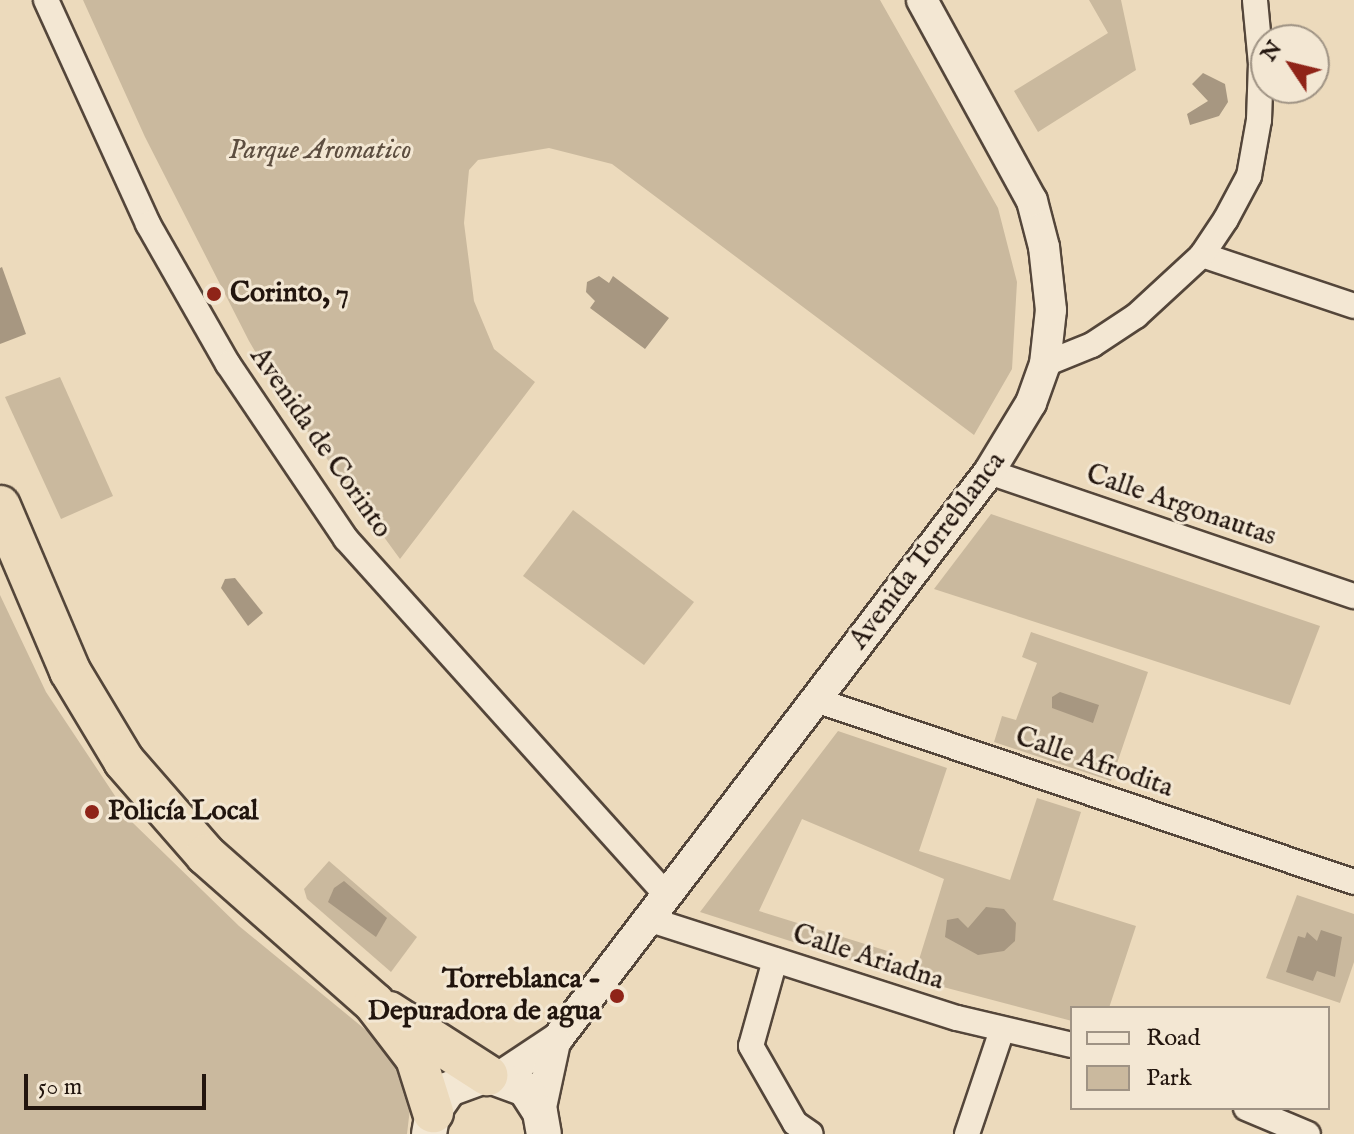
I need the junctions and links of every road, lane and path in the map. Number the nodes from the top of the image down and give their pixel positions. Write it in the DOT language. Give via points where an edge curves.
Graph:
graph roads {
  1 [pos="46,0"];
  2 [pos="922,0"];
  3 [pos="1255,0"];
  4 [pos="1202,255"];
  5 [pos="1354,306"];
  6 [pos="1045,364"];
  7 [pos="989,472"];
  8 [pos="0,506"];
  9 [pos="1354,596"];
  10 [pos="816,700"];
  11 [pos="1354,882"];
  12 [pos="667,895"];
  13 [pos="648,919"];
  14 [pos="775,960"];
  15 [pos="374,1003"];
  16 [pos="1002,1030"];
  17 [pos="555,1042"];
  18 [pos="1070,1045"];
  19 [pos="494,1075"];
  20 [pos="1251,1110"];
  21 [pos="431,1123"];
  22 [pos="544,1126"];
  23 [pos="811,1134"];
  24 [pos="967,1134"];
  25 [pos="1308,1134"];
  1 -- 12 [label="street, Avenida de Corinto" via="155,236 228,364 346,539"];
  2 -- 6 [label="street, Avenida Torreblanca" via="1032,201 1051,310"];
  3 -- 4 [label="street" via="1261,64 1249,176"];
  4 -- 5 [label="street"];
  4 -- 6 [label="street" via="1117,330"];
  6 -- 7 [label="street, Avenida Torreblanca" via="1031,403"];
  7 -- 9 [label="street, Calle Argonautas"];
  7 -- 10 [label="street, Avenida Torreblanca"];
  8 -- 15 [label="highway" via="70,671 124,761 206,855"];
  10 -- 11 [label="street, Calle Afrodita"];
  10 -- 12 [label="street, Avenida Torreblanca"];
  12 -- 13 [label="street, Avenida Torreblanca"];
  13 -- 14 [label="street, Calle Ariadna"];
  13 -- 17 [label="street, Avenida Torreblanca"];
  14 -- 16 [label="street, Calle Ariadna"];
  14 -- 23 [label="street" via="751,1046 795,1123"];
  15 -- 19 [label="highway"];
  15 -- 21 [label="highway" via="416,1058"];
  16 -- 18 [label="street, Calle Ariadna"];
  16 -- 24 [label="street"];
  17 -- 19 [label="street"];
  17 -- 22 [label="street"];
  19 -- 21 [label="main road" via="449,1089"];
  19 -- 22 [label="main road" via="525,1089"];
  20 -- 25 [label="street"];
}
